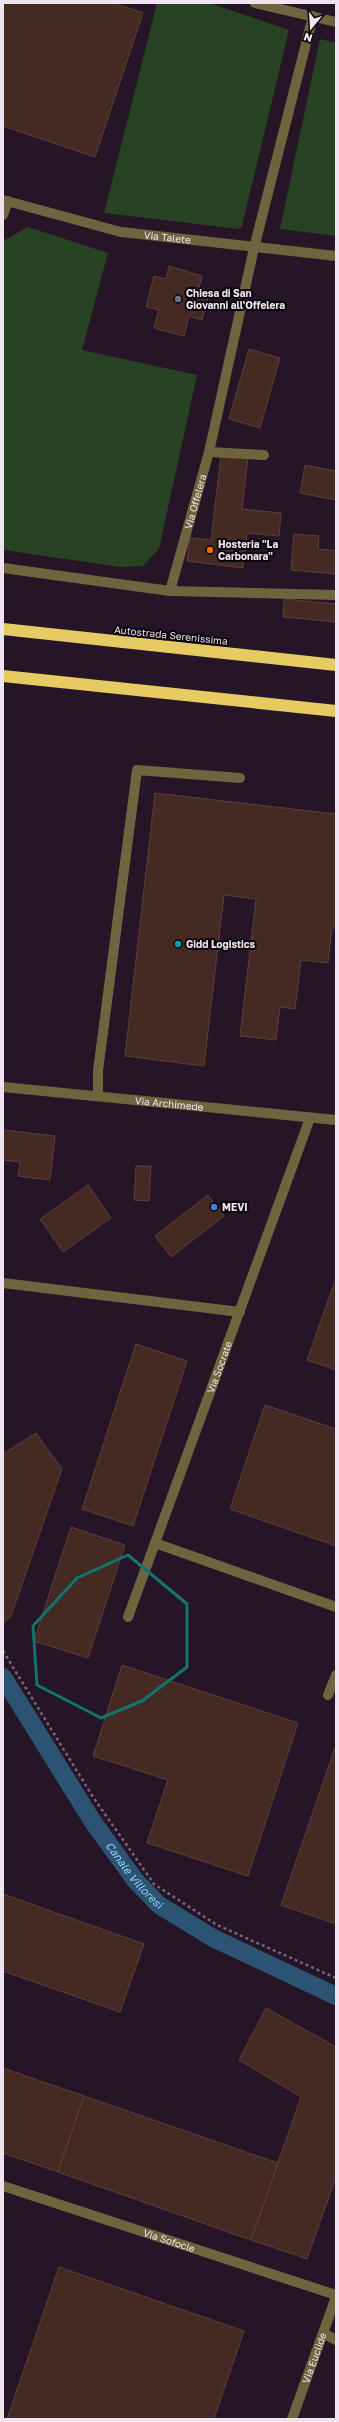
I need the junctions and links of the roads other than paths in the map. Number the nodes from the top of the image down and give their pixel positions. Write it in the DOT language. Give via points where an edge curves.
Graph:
graph roads {
  1 [pos="255,3"];
  2 [pos="313,16"];
  3 [pos="336,22"];
  4 [pos="6,200"];
  5 [pos="3,215"];
  6 [pos="254,248"];
  7 [pos="336,256"];
  8 [pos="209,452"];
  9 [pos="264,455"];
  10 [pos="3,568"];
  11 [pos="170,591"];
  12 [pos="336,595"];
  13 [pos="3,629"];
  14 [pos="336,666"];
  15 [pos="3,676"];
  16 [pos="336,711"];
  17 [pos="240,778"];
  18 [pos="3,1087"];
  19 [pos="98,1096"];
  20 [pos="310,1118"];
  21 [pos="336,1120"];
  22 [pos="3,1283"];
  23 [pos="240,1312"];
  24 [pos="155,1543"];
  25 [pos="336,1607"];
  26 [pos="128,1617"];
  27 [pos="336,1675"];
  28 [pos="328,1695"];
  29 [pos="3,2186"];
  30 [pos="336,2296"];
  31 [pos="323,2333"];
  32 [pos="336,2340"];
  33 [pos="292,2419"];
  1 -- 2 [label="street" via="290,13"];
  2 -- 3 [label="street"];
  2 -- 6 [label="street, Via Offelera"];
  4 -- 5 [label="street"];
  4 -- 6 [label="street, Via Talete" via="121,232"];
  6 -- 7 [label="street, Via Talete"];
  6 -- 8 [label="street, Via Offelera"];
  8 -- 9 [label="street"];
  8 -- 11 [label="street, Via Offelera"];
  10 -- 11 [label="street"];
  11 -- 12 [label="street"];
  13 -- 14 [label="highway, Autostrada Serenissima"];
  15 -- 16 [label="highway"];
  17 -- 19 [label="street" via="137,770 98,1071"];
  18 -- 19 [label="street, Via Archimede"];
  19 -- 20 [label="street, Via Archimede"];
  20 -- 21 [label="street, Via Archimede"];
  20 -- 23 [label="street, Via Socrate"];
  22 -- 23 [label="street"];
  23 -- 24 [label="street, Via Socrate"];
  24 -- 25 [label="street"];
  24 -- 26 [label="street, Via Socrate"];
  27 -- 28 [label="street"];
  29 -- 30 [label="street, Via Sofocle"];
  30 -- 31 [label="street, Via Euclide"];
  31 -- 32 [label="street"];
  31 -- 33 [label="street, Via Euclide"];
}
